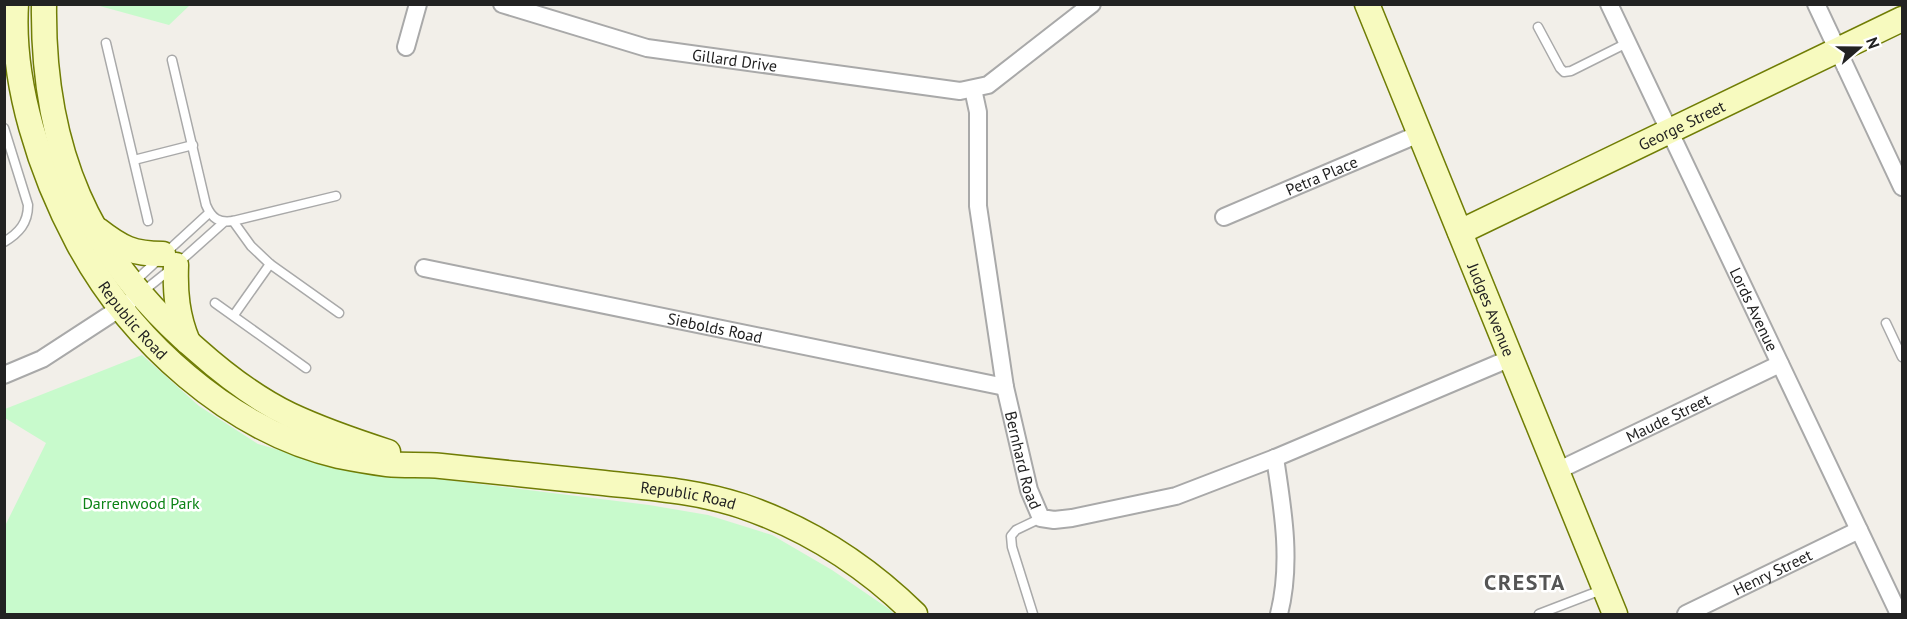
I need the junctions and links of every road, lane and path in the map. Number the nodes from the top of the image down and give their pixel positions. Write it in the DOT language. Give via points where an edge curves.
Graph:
graph roads {
  1 [pos="16,4"];
  2 [pos="44,4"];
  3 [pos="418,4"];
  4 [pos="502,4"];
  5 [pos="1092,4"];
  6 [pos="1366,4"];
  7 [pos="1609,4"];
  8 [pos="1816,4"];
  9 [pos="1902,19"];
  10 [pos="1538,27"];
  11 [pos="106,43"];
  12 [pos="1627,43"];
  13 [pos="406,47"];
  14 [pos="1837,50"];
  15 [pos="172,60"];
  16 [pos="973,89"];
  17 [pos="4,128"];
  18 [pos="1670,132"];
  19 [pos="1419,134"];
  20 [pos="194,145"];
  21 [pos="134,160"];
  22 [pos="1902,187"];
  23 [pos="336,195"];
  24 [pos="209,213"];
  25 [pos="1224,217"];
  26 [pos="148,221"];
  27 [pos="233,221"];
  28 [pos="223,223"];
  29 [pos="93,227"];
  30 [pos="1460,232"];
  31 [pos="4,242"];
  32 [pos="170,259"];
  33 [pos="270,264"];
  34 [pos="424,268"];
  35 [pos="127,297"];
  36 [pos="216,303"];
  37 [pos="339,313"];
  38 [pos="234,315"];
  39 [pos="1886,323"];
  40 [pos="188,343"];
  41 [pos="1902,357"];
  42 [pos="1511,358"];
  43 [pos="1779,364"];
  44 [pos="306,368"];
  45 [pos="4,375"];
  46 [pos="1005,387"];
  47 [pos="1275,458"];
  48 [pos="430,465"];
  49 [pos="1557,471"];
  50 [pos="1041,518"];
  51 [pos="1858,530"];
  52 [pos="1605,589"];
  53 [pos="915,615"];
  54 [pos="1033,615"];
  55 [pos="1279,615"];
  56 [pos="1539,615"];
  57 [pos="1615,615"];
  58 [pos="1686,615"];
  59 [pos="1899,615"];
  1 -- 35 [label="main road, Republic Road" via="21,78 49,183 87,260"];
  2 -- 29 [label="main road, Republic Road" via="50,104 74,186"];
  3 -- 13 [label="street"];
  4 -- 16 [label="street, Gillard Drive" via="666,52 960,91"];
  5 -- 16 [label="street" via="988,85"];
  6 -- 19 [label="main road, Judges Avenue"];
  7 -- 12 [label="street, Lords Avenue"];
  8 -- 14 [label="street"];
  9 -- 14 [label="main road, George Street"];
  10 -- 12 [label="lane" via="1564,72"];
  11 -- 21 [label="lane"];
  12 -- 18 [label="street, Lords Avenue"];
  14 -- 18 [label="main road, George Street"];
  14 -- 22 [label="street"];
  15 -- 20 [label="lane"];
  16 -- 46 [label="street, Bernhard Road" via="978,112 978,206"];
  17 -- 31 [label="lane" via="28,205 28,218"];
  18 -- 30 [label="main road, George Street"];
  18 -- 43 [label="street, Lords Avenue"];
  19 -- 25 [label="street, Petra Place"];
  19 -- 30 [label="main road, Judges Avenue"];
  20 -- 21 [label="lane"];
  20 -- 24 [label="lane"];
  21 -- 26 [label="lane"];
  23 -- 27 [label="lane"];
  24 -- 28 [label="lane"];
  24 -- 32 [label="lane"];
  27 -- 28 [label="lane"];
  27 -- 33 [label="lane"];
  28 -- 32 [label="lane"];
  29 -- 32 [label="main road" via="134,252"];
  29 -- 35 [label="main road, Republic Road"];
  30 -- 42 [label="main road, Judges Avenue"];
  32 -- 35 [label="lane"];
  32 -- 35 [label="lane"];
  32 -- 40 [label="main road" via="177,309"];
  33 -- 37 [label="lane"];
  33 -- 38 [label="lane"];
  34 -- 46 [label="street, Siebolds Road"];
  35 -- 40 [label="main road, Republic Road" via="155,312"];
  35 -- 45 [label="street" via="42,359"];
  35 -- 48 [label="main road, Republic Road" via="163,354 221,403 277,435 338,456 388,464"];
  36 -- 38 [label="lane"];
  38 -- 44 [label="lane"];
  39 -- 41 [label="lane"];
  40 -- 48 [label="main road, Republic Road" via="253,394 288,414 329,433"];
  42 -- 47 [label="street, Bernhard Road"];
  42 -- 49 [label="main road, Judges Avenue"];
  43 -- 49 [label="street, Maude Street"];
  43 -- 51 [label="street, Lords Avenue"];
  46 -- 50 [label="street, Bernhard Road" via="1029,490"];
  47 -- 50 [label="street, Bernhard Road" via="1148,503 1063,519"];
  47 -- 55 [label="street" via="1286,541"];
  48 -- 53 [label="main road, Republic Road" via="670,490 741,506 830,547 891,591"];
  49 -- 52 [label="main road, Judges Avenue"];
  50 -- 54 [label="lane" via="1016,530 1011,537"];
  51 -- 58 [label="street, Henry Street"];
  51 -- 59 [label="street, Lords Avenue"];
  52 -- 56 [label="lane"];
  52 -- 57 [label="main road, Judges Avenue"];
}
